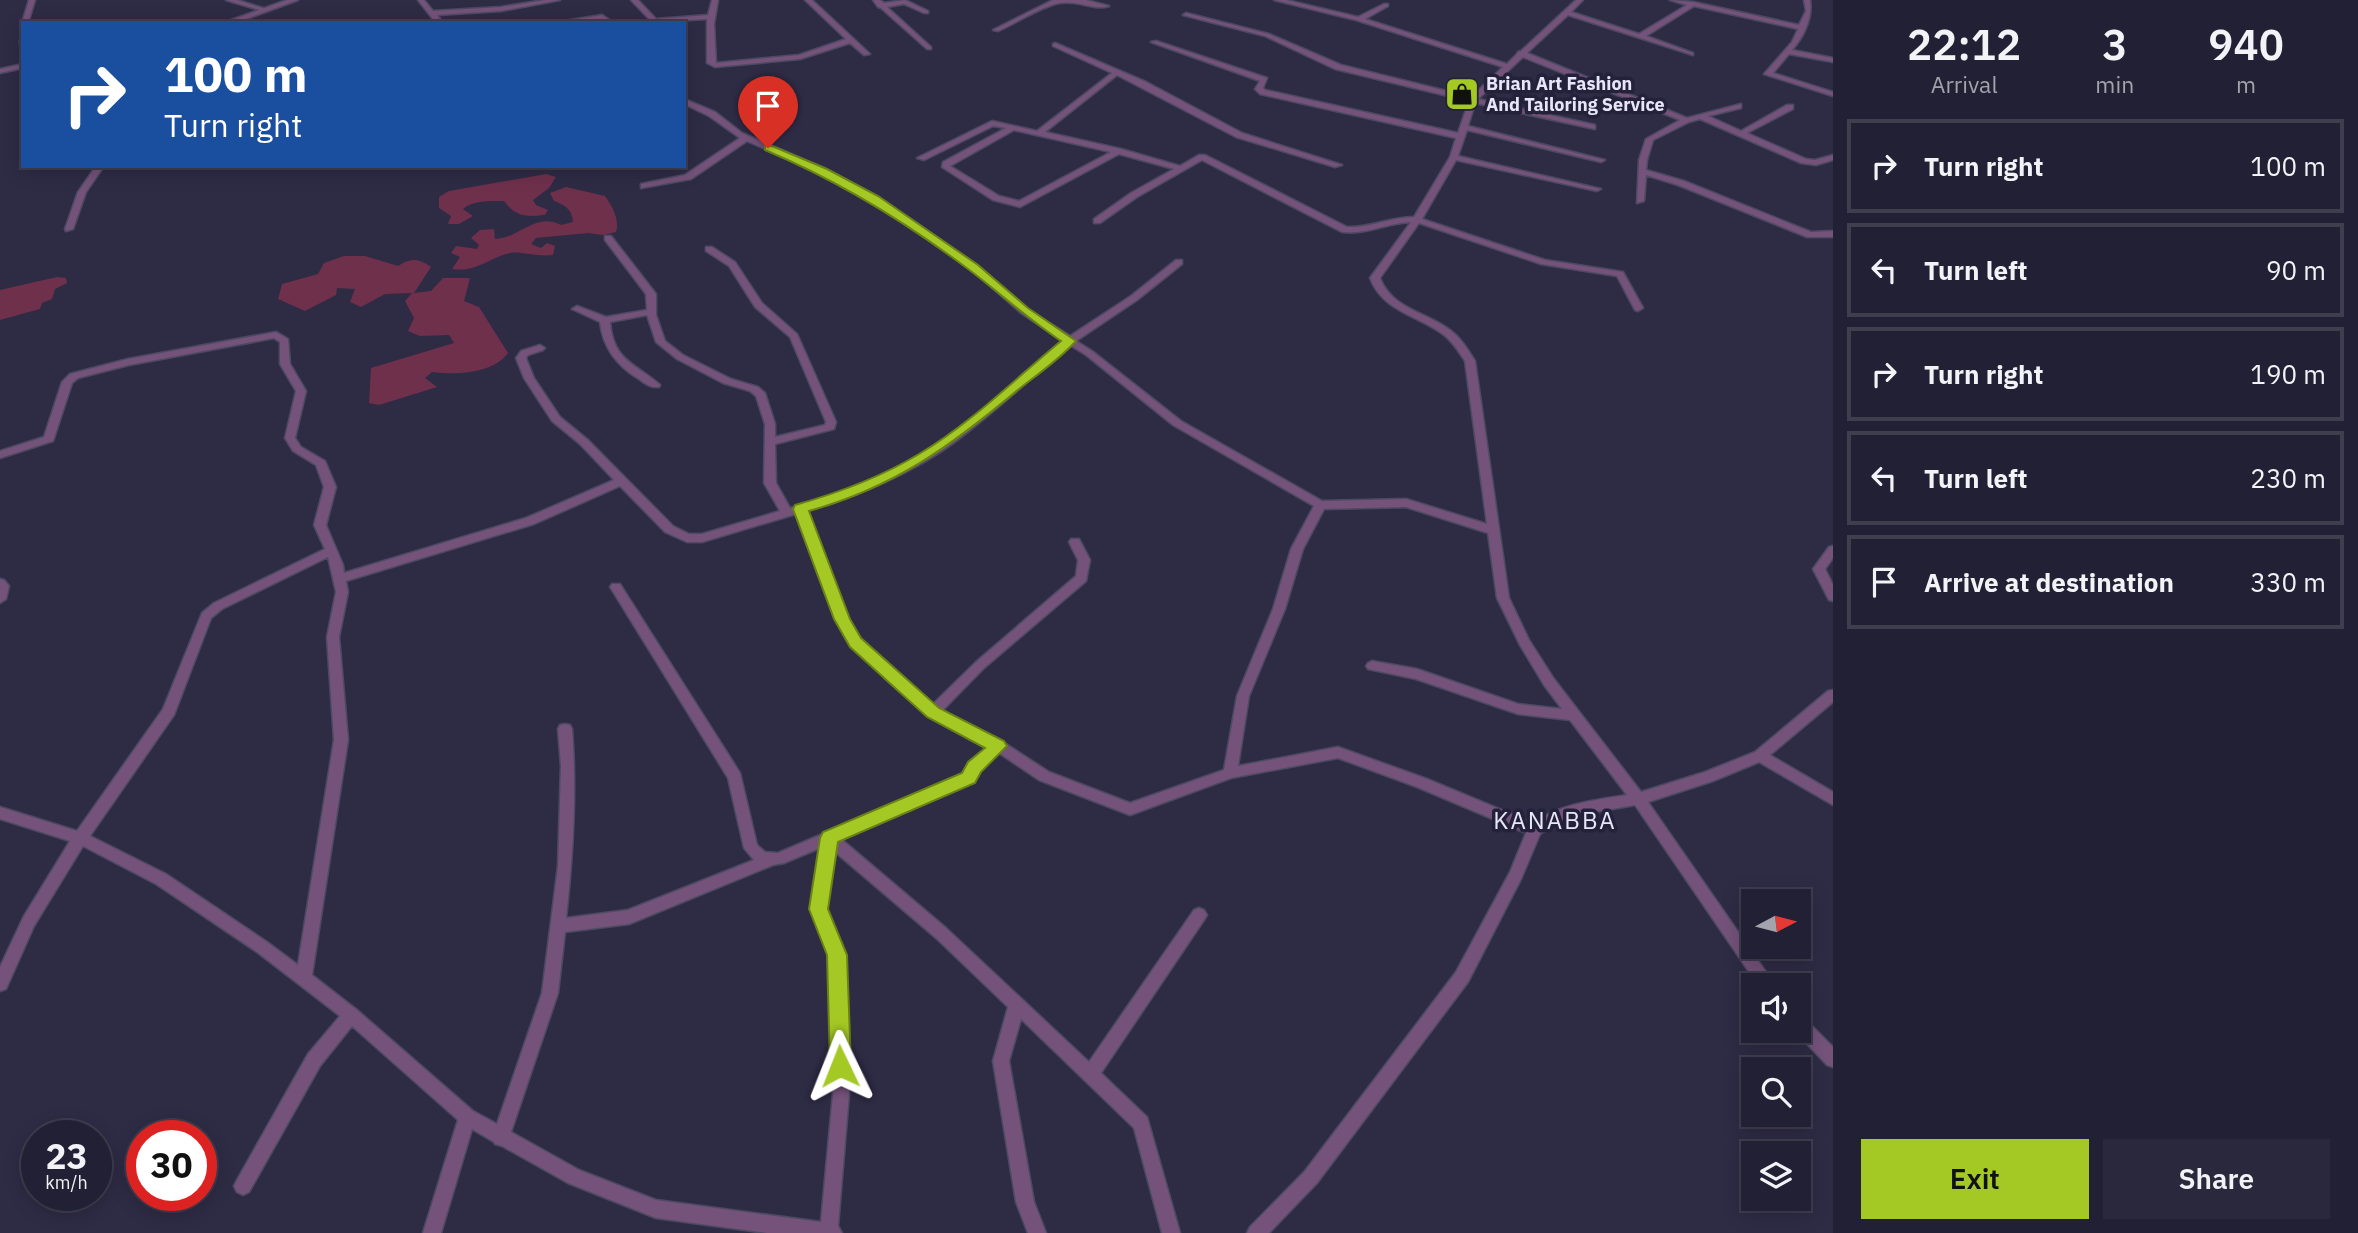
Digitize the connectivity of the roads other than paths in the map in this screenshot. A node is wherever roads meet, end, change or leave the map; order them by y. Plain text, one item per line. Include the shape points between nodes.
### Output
1 (32, 0) edge
2 (229, 0) edge
3 (294, 0) edge
4 (421, 0) edge
5 (557, 0) edge
6 (634, 0) edge
7 (715, 0) edge
8 (808, 0) edge
9 (1079, 0) edge
10 (1277, 0) edge
11 (1324, 0) edge
12 (1673, 0) edge
13 (1807, 0) edge
14 (276, 2) edge
15 (878, 3) edge
16 (1572, 4) edge
17 (1693, 4) junction
18 (1386, 5) dead end
19 (1105, 6) dead end
20 (1312, 6) junction
21 (263, 9) junction
22 (926, 12) dead end
23 (431, 13) junction
24 (1186, 15) dead end
25 (709, 17) junction
26 (1360, 19) junction
27 (27, 21) edge
28 (232, 21) edge
29 (438, 21) edge
30 (571, 21) edge
31 (608, 21) edge
32 (1802, 28) junction
33 (996, 30) dead end
34 (1640, 37) junction
35 (850, 40) junction
36 (1154, 42) dead end
37 (1055, 45) dead end
38 (929, 48) dead end
39 (1790, 52) junction
40 (1520, 53) junction
41 (866, 54) dead end
42 (1691, 54) dead end
43 (1833, 60) edge
44 (21, 66) edge
45 (1507, 66) junction
46 (0, 71) edge
47 (1117, 72) junction
48 (1833, 94) edge
49 (1473, 99) junction
50 (686, 102) edge
51 (1738, 106) dead end
52 (1790, 107) dead end
53 (1701, 116) junction
54 (1686, 120) junction
55 (1592, 127) dead end
56 (1012, 128) junction
57 (1461, 132) junction
58 (1039, 133) junction
59 (1742, 133) junction
60 (746, 138) junction
61 (1118, 151) junction
62 (1454, 157) junction
63 (1833, 157) edge
64 (921, 158) dead end
65 (1601, 160) dead end
66 (1338, 165) dead end
67 (99, 168) edge
68 (1178, 168) junction
69 (1644, 172) junction
70 (644, 186) dead end
71 (1597, 189) dead end
72 (1640, 201) dead end
73 (1417, 220) junction
74 (1097, 222) dead end
75 (69, 229) dead end
76 (1833, 234) edge
77 (608, 238) dead end
78 (709, 249) dead end
79 (1179, 262) dead end
80 (1638, 308) dead end
81 (577, 309) dead end
82 (652, 313) junction
83 (605, 320) junction
84 (1069, 341) junction
85 (540, 348) dead end
86 (655, 385) dead end
87 (770, 442) junction
88 (0, 455) edge
89 (621, 481) junction
90 (1320, 505) junction
91 (794, 511) junction
92 (1495, 531) junction
93 (1075, 542) dead end
94 (331, 551) junction
95 (1833, 551) edge
96 (340, 579) junction
97 (0, 583) edge
98 (616, 587) dead end
99 (1833, 597) edge
100 (0, 599) edge
101 (1372, 666) dead end
102 (1833, 695) edge
103 (933, 712) junction
104 (1573, 715) junction
105 (565, 729) dead end
106 (998, 746) junction
107 (1760, 756) junction
108 (1230, 773) junction
109 (1638, 799) junction
110 (1833, 799) edge
111 (0, 813) edge
112 (1534, 831) junction
113 (80, 838) junction
114 (829, 838) junction
115 (769, 860) junction
116 (1199, 915) dead end
117 (558, 926) junction
118 (1759, 973) edge
119 (303, 980) junction
120 (0, 985) edge
121 (1017, 1004) junction
122 (351, 1015) junction
123 (1811, 1036) edge
124 (1833, 1059) edge
125 (1091, 1073) junction
126 (467, 1117) junction
127 (501, 1138) junction
128 (243, 1185) dead end
129 (831, 1232) edge
130 (432, 1233) edge
131 (1037, 1233) edge
132 (1171, 1233) edge
133 (1256, 1233) edge

1 - 27 street
2 - 21 street
3 - 14 street
4 - 23 street
5 - 23 street
6 - 25 street via 654,21
7 - 25 street
8 - 35 street
9 - 19 street
9 - 33 street via 1056,1
10 - 20 street
11 - 20 street
12 - 17 street
13 - 32 street
14 - 21 street
15 - 22 street via 905,2
15 - 38 street
16 - 34 street
16 - 40 street
17 - 32 street
17 - 34 street
18 - 26 street
20 - 26 street
21 - 28 street
23 - 29 street
24 - 49 street via 1267,35 1338,67
25 - 35 street via 711,63 715,65 800,57
26 - 45 street
30 - 31 street via 602,17
32 - 39 street
34 - 42 street
35 - 41 street
36 - 57 street via 1264,80 1259,89 1263,92
37 - 47 street
39 - 43 street
39 - 48 street via 1768,74
40 - 45 street
40 - 54 street
44 - 46 street
45 - 49 street
47 - 58 street
47 - 66 street via 1238,135
49 - 55 street
49 - 57 street
50 - 60 street
51 - 53 street
52 - 59 street
53 - 54 street
53 - 59 street
54 - 69 street via 1650,139
56 - 58 street
56 - 61 street via 946,167 996,198 1020,204
56 - 64 street via 988,124
57 - 62 street
57 - 65 street
58 - 61 street
59 - 63 street via 1804,161
60 - 70 street via 688,177
60 - 84 street via 874,198
61 - 68 street
62 - 71 street
62 - 73 street
67 - 75 street via 82,192
68 - 73 street via 1203,158 1345,230 1398,219
68 - 74 street
69 - 72 street
69 - 76 street via 1810,235
73 - 80 street via 1544,262 1623,275
73 - 92 street via 1376,272 1376,283 1396,304 1452,337 1470,361
77 - 82 street via 651,293
78 - 87 street via 732,264 758,305 794,336 831,422 821,430
79 - 84 street
81 - 83 street
82 - 83 street
82 - 87 street via 658,338 680,357 761,395
83 - 86 street via 617,359
84 - 90 street via 1177,422
84 - 91 street via 923,458 839,498
85 - 89 street via 521,355 529,378 556,419
87 - 91 street via 770,483
88 - 94 street via 49,439 67,382 74,376 276,335 285,341 285,365 301,391 292,443 321,463 330,486 320,525
89 - 91 street via 669,529 687,538 702,538
89 - 96 street via 530,521
90 - 92 street via 1406,503
90 - 108 street via 1297,549 1279,609 1242,696
91 - 103 street via 856,642
92 - 104 street via 1503,598 1524,642
93 - 103 street via 1084,560 1082,578 979,665
94 - 96 street
94 - 113 street via 206,616 169,711
95 - 99 street via 1819,569
96 - 119 street via 341,609 333,637 341,740
97 - 100 street
98 - 115 street via 735,777 751,848
101 - 104 street via 1418,674 1518,709
102 - 107 street
103 - 106 street
104 - 109 street
105 - 117 street via 565,866
106 - 108 street via 1044,776 1130,809
106 - 114 street via 968,778
107 - 109 street
107 - 110 street
108 - 112 street via 1328,753 1347,754
109 - 112 street via 1577,809
109 - 118 street
111 - 113 street
112 - 133 street via 1462,977 1311,1177
113 - 119 street via 161,879
113 - 120 street via 29,921
114 - 115 street
114 - 121 street
114 - 129 street via 819,909 837,955 841,1094
115 - 117 street via 629,917
116 - 125 street
117 - 127 street via 550,993
119 - 122 street
121 - 125 street
121 - 131 street via 1001,1061 1025,1202
122 - 126 street
122 - 128 street via 314,1060
123 - 124 street
125 - 132 street via 1141,1123
126 - 127 street
126 - 130 street
127 - 129 street via 574,1177 656,1209

